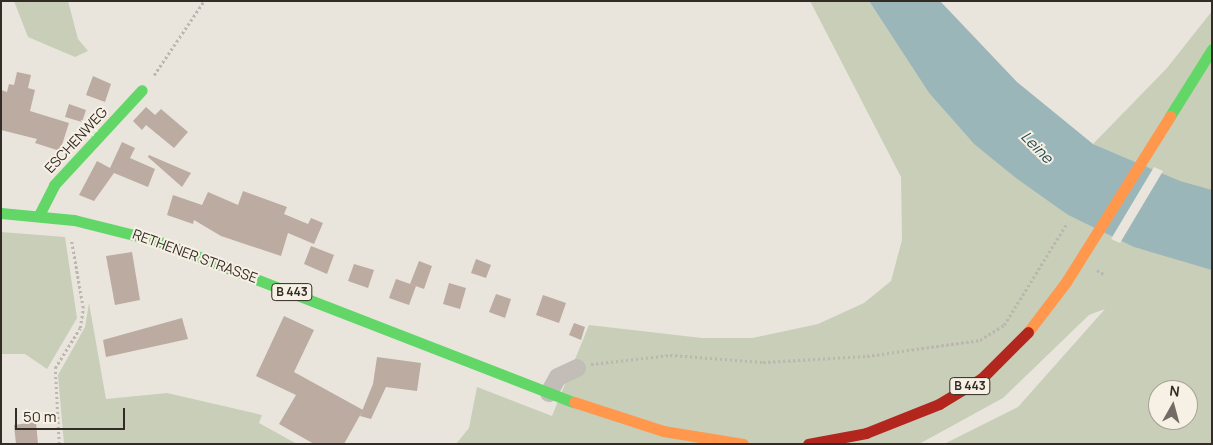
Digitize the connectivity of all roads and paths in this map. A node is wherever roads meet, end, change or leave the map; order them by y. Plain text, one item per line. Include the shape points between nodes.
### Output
1 (204, 1) edge
2 (1212, 49) edge
3 (142, 90) joint
4 (1, 213) edge
5 (39, 215) junction
6 (1068, 223) dead end
7 (70, 234) dead end
8 (1097, 270) dead end
9 (1105, 275) dead end
10 (577, 368) joint
11 (549, 393) junction
12 (59, 444) edge
13 (743, 444) edge
14 (808, 444) edge

1 - 3 path via 172,54
2 - 14 main road, B 443 via 1083,256 1024,339 962,391 891,425
3 - 5 main road, ESCHENWEG via 54,185
4 - 5 main road, RETHENER STRASSE / B 443
5 - 11 main road, RETHENER STRASSE / B 443 via 158,241
6 - 10 path via 1004,325 980,340 867,356 763,362 670,355
7 - 12 path via 83,308 80,328 55,368
8 - 9 path
10 - 11 street via 558,377
11 - 13 main road, RETHENER STRASSE / B 443 via 634,423

